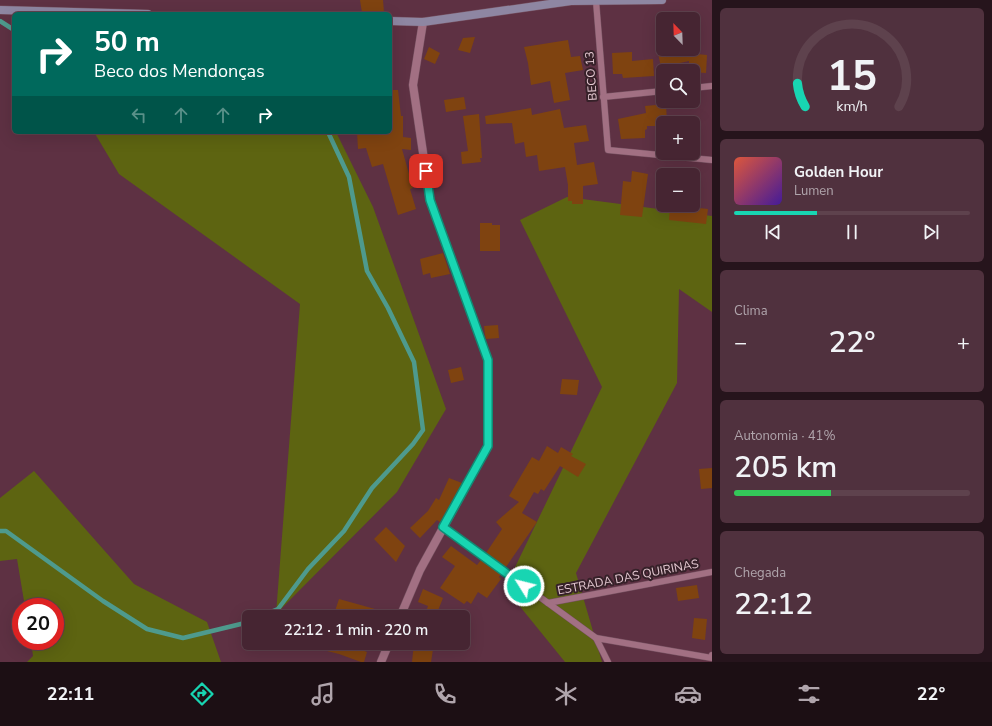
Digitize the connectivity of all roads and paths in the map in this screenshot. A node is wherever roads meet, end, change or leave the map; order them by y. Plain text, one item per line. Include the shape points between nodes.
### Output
1 (662, 0) edge
2 (596, 1) edge
3 (0, 10) edge
4 (74, 12) edge
5 (392, 21) edge
6 (423, 22) junction
7 (712, 86) edge
8 (700, 87) edge
9 (656, 92) edge
10 (603, 97) junction
11 (712, 160) edge
12 (443, 527) junction
13 (712, 572) edge
14 (548, 603) junction
15 (403, 610) edge
16 (596, 638) junction
17 (386, 650) edge
18 (712, 654) edge
19 (381, 662) edge
20 (608, 662) edge

1 - 2 main road
2 - 6 main road via 571,1
2 - 10 lane, BECO 13
3 - 4 main road
5 - 6 main road
6 - 12 street via 413,85 430,200 488,360 488,446
7 - 8 lane
9 - 10 lane
10 - 11 lane, BECO 13 via 608,150
12 - 14 lane, ESTRADA DAS QUIRINAS
12 - 15 street via 420,570
13 - 14 lane, ESTRADA DAS QUIRINAS
14 - 16 lane, ESTRADA DAS QUIRINAS
16 - 18 lane, ESTRADA DAS QUIRINAS via 712,658
16 - 20 lane, ESTRADA DAS QUIRINAS
17 - 19 street

